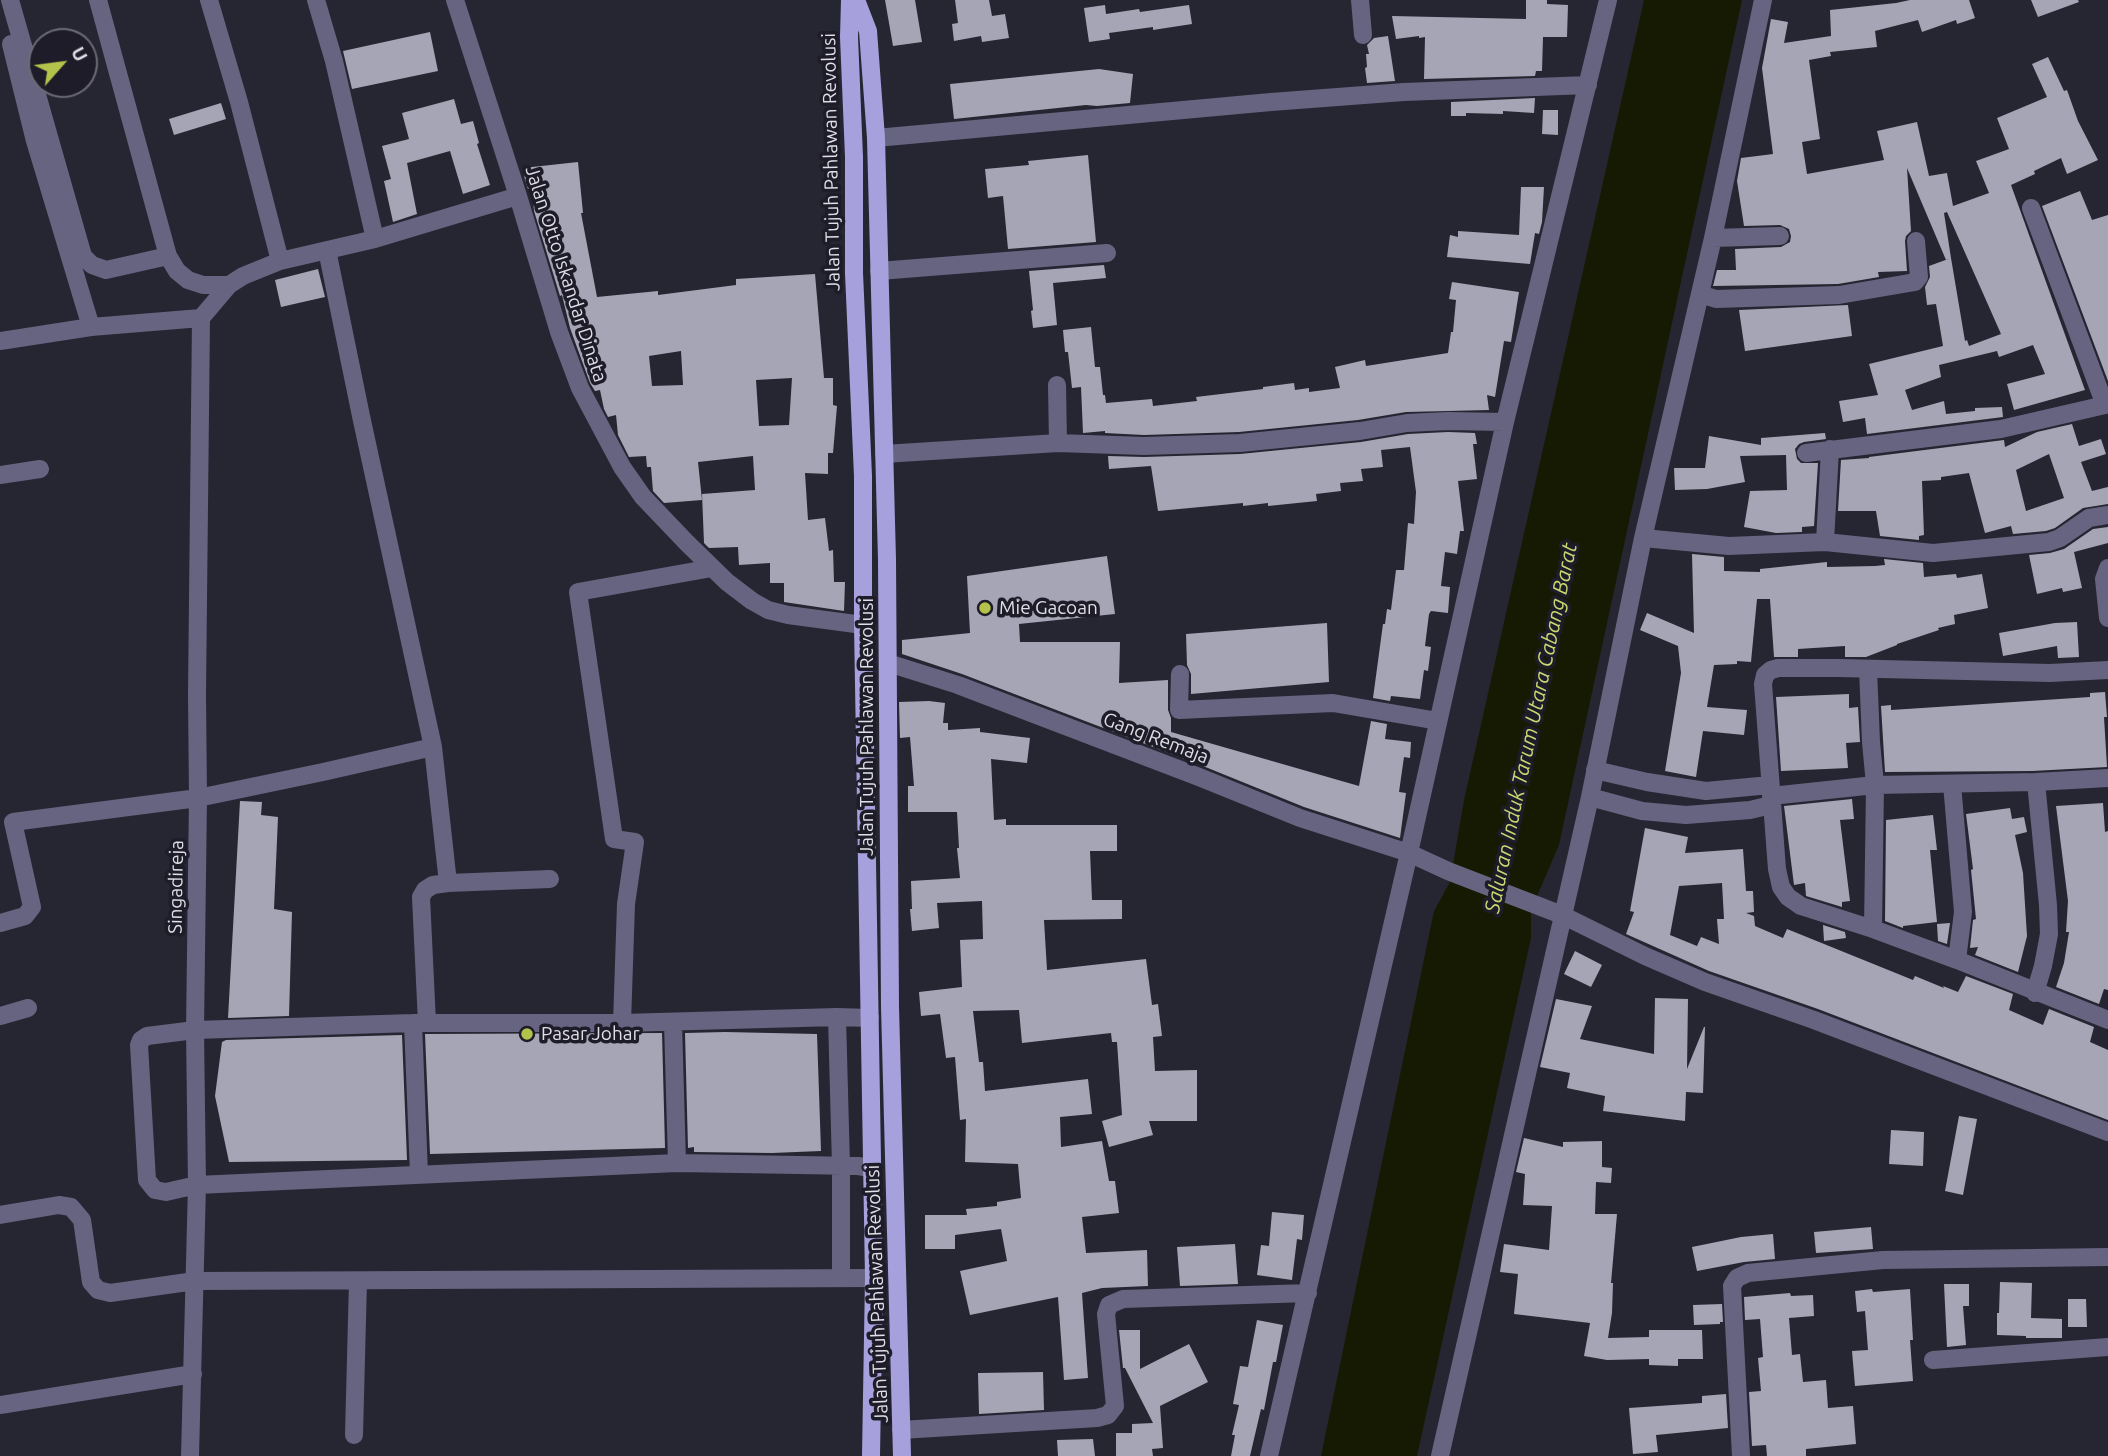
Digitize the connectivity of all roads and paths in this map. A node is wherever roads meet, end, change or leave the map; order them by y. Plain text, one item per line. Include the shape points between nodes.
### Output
1 (0, 0) edge
2 (10, 0) edge
3 (98, 0) edge
4 (209, 0) edge
5 (316, 0) edge
6 (454, 0) edge
7 (850, 0) edge
8 (856, 0) edge
9 (1360, 0) edge
10 (1608, 0) edge
11 (1766, 1) edge
12 (1363, 35) dead end
13 (1588, 85) junction
14 (876, 138) junction
15 (518, 196) junction
16 (2031, 208) dead end
17 (1780, 236) dead end
18 (1713, 237) junction
19 (375, 239) junction
20 (1916, 241) dead end
21 (327, 250) junction
22 (1107, 253) dead end
23 (169, 256) junction
24 (280, 261) junction
25 (879, 271) junction
26 (229, 285) junction
27 (1700, 294) junction
28 (201, 318) junction
29 (91, 327) junction
30 (0, 341) edge
31 (1057, 384) dead end
32 (1505, 422) junction
33 (1058, 443) junction
34 (1830, 449) junction
35 (1806, 453) dead end
36 (884, 454) junction
37 (40, 469) dead end
38 (0, 475) edge
39 (2108, 515) edge
40 (1643, 538) junction
41 (1825, 542) junction
42 (712, 568) junction
43 (2108, 568) edge
44 (2108, 618) edge
45 (863, 625) junction
46 (888, 663) junction
47 (1868, 669) junction
48 (2108, 670) edge
49 (1180, 674) dead end
50 (1438, 721) junction
51 (433, 747) junction
52 (1595, 770) junction
53 (2108, 778) edge
54 (1647, 782) junction
55 (2036, 782) junction
56 (1952, 783) junction
57 (1875, 785) junction
58 (1706, 790) junction
59 (1771, 795) junction
60 (1590, 797) junction
61 (198, 798) junction
62 (1642, 811) junction
63 (1704, 814) junction
64 (7, 823) edge
65 (1409, 853) junction
66 (550, 879) dead end
67 (448, 883) junction
68 (1562, 915) junction
69 (0, 923) edge
70 (1873, 929) junction
71 (1957, 960) junction
72 (2035, 993) junction
73 (28, 1008) dead end
74 (0, 1016) edge
75 (837, 1017) junction
76 (870, 1018) junction
77 (2108, 1020) edge
78 (673, 1022) junction
79 (420, 1023) junction
80 (622, 1023) junction
81 (195, 1030) junction
82 (2108, 1132) edge
83 (677, 1163) junction
84 (841, 1166) junction
85 (872, 1168) junction
86 (419, 1174) junction
87 (197, 1185) junction
88 (0, 1215) edge
89 (2108, 1257) edge
90 (841, 1278) junction
91 (874, 1278) junction
92 (195, 1281) junction
93 (358, 1281) junction
94 (1308, 1293) junction
95 (2108, 1347) edge
96 (1933, 1360) dead end
97 (193, 1374) junction
98 (0, 1405) edge
99 (901, 1430) junction
100 (354, 1435) dead end
101 (190, 1456) edge
102 (870, 1456) edge
103 (902, 1456) edge
104 (1269, 1456) edge
105 (1440, 1456) edge
106 (1741, 1456) edge

1 - 29 street via 35,141
2 - 23 street via 83,256 106,270
3 - 23 street
4 - 24 street
5 - 19 street
6 - 15 street, Jalan Otto Iskandar Dinata
7 - 45 main road, Jalan Tujuh Pahlawan Revolusi
8 - 14 main road, Jalan Tujuh Pahlawan Revolusi via 868,31
9 - 12 street
10 - 13 street
11 - 18 street
13 - 14 street via 1404,92
13 - 32 street
14 - 25 main road, Jalan Tujuh Pahlawan Revolusi
15 - 19 street
15 - 42 street, Jalan Otto Iskandar Dinata via 559,332 601,430 643,497
16 - 34 street via 2105,405 2001,429
17 - 18 street
18 - 27 street
19 - 21 street
20 - 27 street via 1919,277 1915,282 1839,295 1716,299
21 - 24 street
21 - 51 street
22 - 25 street
23 - 26 street via 188,281
24 - 26 street
25 - 36 main road, Jalan Tujuh Pahlawan Revolusi
26 - 28 street
27 - 40 street
28 - 29 street
28 - 61 street, Singadireja
29 - 30 street
31 - 33 street
32 - 33 street via 1407,423 1226,444
32 - 50 street
33 - 36 street
34 - 35 street
34 - 41 street
36 - 46 main road, Jalan Tujuh Pahlawan Revolusi
37 - 38 street
39 - 41 street via 2089,518 2049,542 1946,552
40 - 41 street via 1729,546
40 - 52 street
42 - 45 street, Jalan Otto Iskandar Dinata via 768,610
42 - 80 street via 578,592 614,839 635,842 626,904
43 - 44 street via 2104,579
45 - 76 main road, Jalan Tujuh Pahlawan Revolusi
46 - 65 street, Gang Remaja via 971,690 1300,818
46 - 99 main road, Jalan Tujuh Pahlawan Revolusi via 890,990
47 - 48 street
47 - 57 street
47 - 59 street via 1778,668 1765,675 1763,708
49 - 50 street via 1180,710 1333,702
50 - 65 street
51 - 61 street
51 - 67 street
52 - 54 street
52 - 60 street
53 - 55 street
54 - 58 street
54 - 62 street
55 - 56 street
55 - 72 street via 2049,934
56 - 57 street
56 - 71 street via 1963,912
57 - 59 street
57 - 70 street
58 - 59 street
58 - 63 street
59 - 63 street via 1750,810
59 - 70 street via 1777,869 1788,897 1801,906
60 - 62 street
60 - 68 street
61 - 64 street
61 - 81 street, Singadireja
62 - 63 street
64 - 69 street via 32,907 26,916
65 - 68 street, Gang Remaja
65 - 94 street
66 - 67 street
67 - 79 street via 433,885 421,897
68 - 82 street, Gang Remaja via 1705,982
68 - 105 street
70 - 71 street
71 - 72 street
72 - 77 street
73 - 74 street
75 - 76 street
75 - 78 street
75 - 84 street
76 - 85 main road, Jalan Tujuh Pahlawan Revolusi
78 - 80 street
78 - 83 street
79 - 80 street
79 - 81 street
79 - 86 street
81 - 87 street, Singadireja
81 - 87 street via 147,1036 139,1045 147,1180 155,1190 166,1192
83 - 84 street
83 - 86 street
84 - 85 street
84 - 90 street
85 - 91 main road, Jalan Tujuh Pahlawan Revolusi
86 - 87 street
87 - 92 street, Singadireja
88 - 92 street via 71,1207 82,1220 91,1282 99,1290 110,1293
89 - 106 street via 1883,1260 1748,1273 1737,1278 1732,1286
90 - 91 street
90 - 93 street
91 - 102 main road, Jalan Tujuh Pahlawan Revolusi
92 - 93 street
92 - 97 street, Singadireja
93 - 100 street
94 - 99 street via 1123,1299 1109,1305 1106,1314 1115,1406 1108,1415
94 - 104 street
95 - 96 street
97 - 98 street
97 - 101 street, Singadireja
99 - 103 main road, Jalan Tujuh Pahlawan Revolusi

